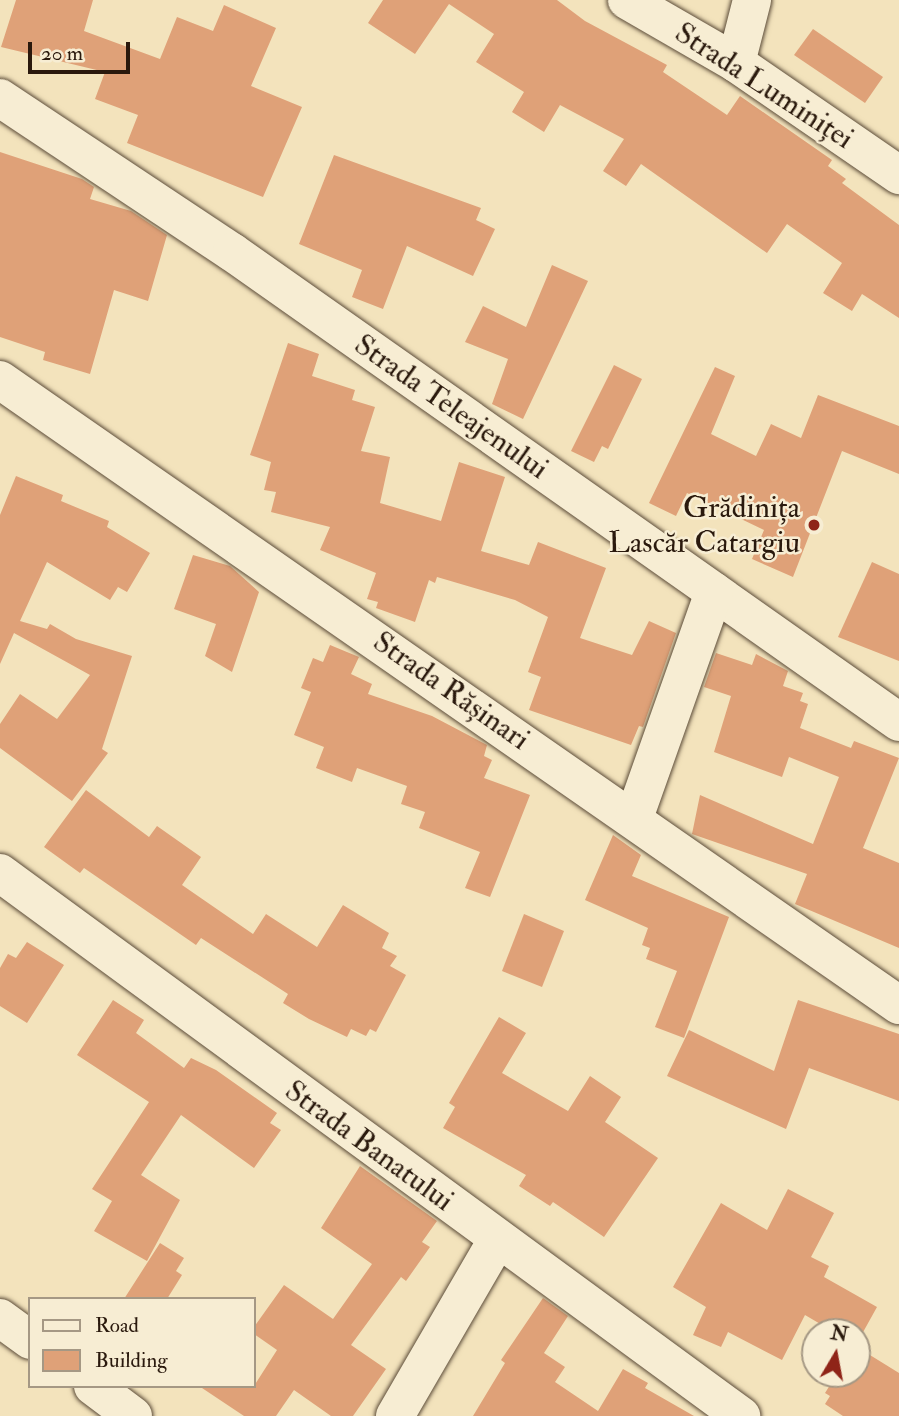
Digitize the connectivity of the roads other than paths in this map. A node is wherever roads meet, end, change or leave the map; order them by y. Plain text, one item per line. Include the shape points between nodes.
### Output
1 (626, 0) edge
2 (752, 0) edge
3 (736, 63) junction
4 (0, 98) edge
5 (899, 175) edge
6 (0, 380) edge
7 (714, 592) junction
8 (899, 722) edge
9 (634, 818) junction
10 (0, 873) edge
11 (899, 1005) edge
12 (497, 1240) junction
13 (0, 1318) edge
14 (28, 1339) edge
15 (96, 1388) edge
16 (133, 1416) edge
17 (395, 1416) edge
18 (741, 1416) edge

1 - 3 street, Strada Luminiței
2 - 3 street
3 - 5 street, Strada Luminiței
4 - 7 street, Strada Teleajenului via 232,252
6 - 9 street, Strada Rășinari
7 - 8 street, Strada Teleajenului
7 - 9 street
9 - 11 street, Strada Rășinari
10 - 12 street, Strada Banatului
12 - 17 street
12 - 18 street, Strada Banatului
13 - 14 street
15 - 16 street

